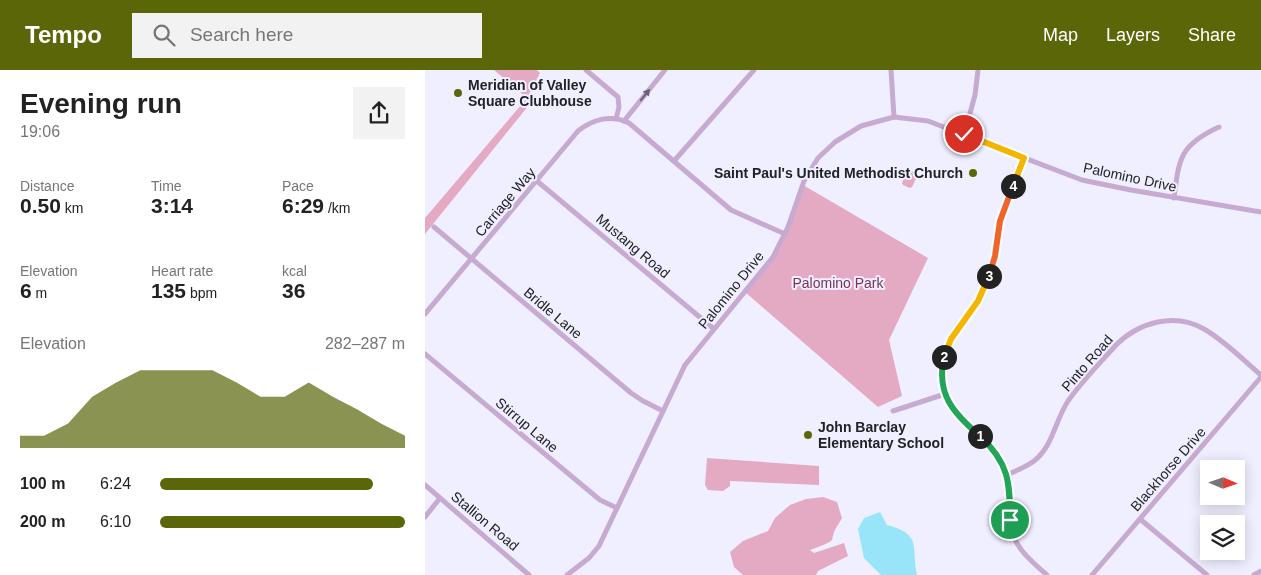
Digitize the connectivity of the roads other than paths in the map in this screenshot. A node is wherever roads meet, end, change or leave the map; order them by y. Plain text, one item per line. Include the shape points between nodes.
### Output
1 (586, 70) edge
2 (665, 70) edge
3 (754, 70) edge
4 (891, 70) edge
5 (978, 70) edge
6 (894, 117) junction
7 (614, 119) junction
8 (624, 121) junction
9 (1219, 127) dead end
10 (964, 134) junction
11 (1024, 158) junction
12 (674, 161) junction
13 (537, 181) junction
14 (1173, 198) junction
15 (1261, 212) edge
16 (434, 227) dead end
17 (785, 234) junction
18 (471, 259) junction
19 (425, 314) edge
20 (714, 329) junction
21 (425, 354) edge
22 (1261, 376) edge
23 (945, 394) junction
24 (663, 411) junction
25 (893, 411) dead end
26 (1007, 475) junction
27 (425, 485) edge
28 (441, 498) junction
29 (617, 508) junction
30 (425, 517) edge
31 (1140, 519) junction
32 (1261, 571) edge
33 (529, 575) edge
34 (567, 575) edge
35 (1047, 575) edge
36 (1092, 575) edge
37 (1207, 575) edge
38 (1254, 575) edge

1 - 7 street via 618,97 619,107
8 -> 2 street
3 - 12 street
4 - 6 street
5 - 10 street via 973,107
6 - 10 street, Palomino Drive via 927,121
6 - 17 street, Palomino Drive via 861,126 825,150 804,181
7 - 8 street
7 - 13 street, Carriage Way via 597,120 583,127
8 - 12 street
9 - 14 street via 1194,141 1184,153
10 - 11 street, Palomino Drive
11 - 14 street, Palomino Drive via 1082,180
11 - 23 street via 1003,212 989,278 944,356 941,374
12 - 17 street via 731,210
13 - 18 street, Carriage Way
13 - 20 street, Mustang Road
14 - 15 street, Palomino Drive
16 - 18 street, Bridle Lane
17 - 20 street, Palomino Drive via 767,266
18 - 19 street, Carriage Way
18 - 24 street, Bridle Lane via 631,393
20 - 24 street, Palomino Drive via 685,365
21 - 29 street, Stirrup Lane via 600,500
22 - 26 street, Pinto Road via 1197,325 1171,320 1140,327 1116,345 1072,396 1039,457
22 - 31 street, Blackhorse Drive
23 - 25 street
23 - 26 street via 960,418 996,454
24 - 29 street, Palomino Drive
26 - 35 street via 1013,536 1027,557
27 - 28 street, Stallion Road
28 - 30 street
28 - 33 street, Stallion Road
29 - 34 street, Palomino Drive via 599,546
31 - 36 street, Blackhorse Drive
31 - 37 street
32 - 38 street

